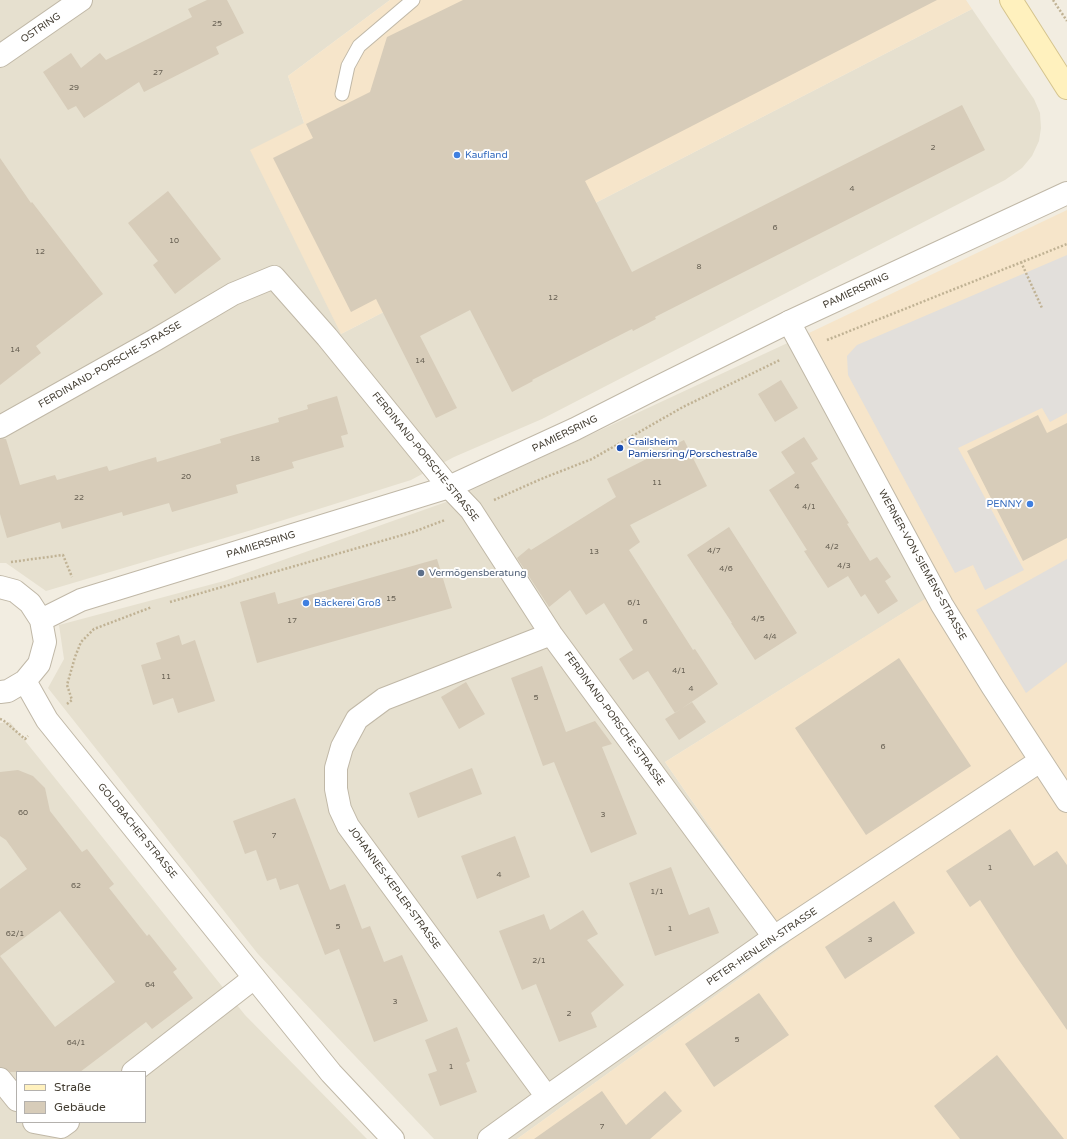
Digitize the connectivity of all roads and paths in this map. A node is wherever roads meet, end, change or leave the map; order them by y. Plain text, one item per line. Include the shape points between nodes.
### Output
1 (82, 0) edge
2 (413, 0) edge
3 (1010, 0) edge
4 (1053, 0) edge
5 (1067, 21) edge
6 (0, 56) edge
7 (1067, 88) edge
8 (342, 94) dead end
9 (1067, 193) edge
10 (1067, 244) edge
11 (1021, 262) junction
12 (1042, 308) dead end
13 (789, 322) junction
14 (803, 350) junction
15 (0, 427) edge
16 (449, 487) junction
17 (471, 510) junction
18 (7, 563) dead end
19 (0, 587) edge
20 (81, 600) junction
21 (170, 602) dead end
22 (155, 606) dead end
23 (41, 620) junction
24 (94, 629) junction
25 (550, 634) junction
26 (25, 681) junction
27 (0, 692) edge
28 (47, 720) junction
29 (1040, 761) junction
30 (1067, 801) edge
31 (774, 937) junction
32 (254, 978) junction
33 (134, 1071) edge
34 (0, 1079) edge
35 (547, 1097) junction
36 (16, 1099) edge
37 (40, 1123) edge
38 (67, 1123) edge
39 (393, 1139) edge
40 (489, 1139) edge

1 - 6 street, OSTRING
2 - 8 lane via 359,46 348,66
3 - 7 main road
4 - 5 path
9 - 13 street, PAMIERSRING
10 - 11 path
11 - 12 path
11 - 14 path
13 - 14 street, WERNER-VON-SIEMENS-STRASSE
13 - 16 street, PAMIERSRING via 576,430
14 - 17 path via 683,407 592,459
14 - 29 street, WERNER-VON-SIEMENS-STRASSE via 942,605
15 - 16 street, FERDINAND-PORSCHE-STRASSE via 233,294 274,278 327,337
16 - 17 street, FERDINAND-PORSCHE-STRASSE
16 - 20 street, PAMIERSRING
17 - 21 path via 413,532
17 - 25 street, FERDINAND-PORSCHE-STRASSE
18 - 20 path via 64,555
19 - 23 street via 14,591 30,603
20 - 23 street, PAMIERSRING
20 - 24 path
22 - 24 path
23 - 26 street via 45,642 39,664
24 - 28 path via 81,642 75,657 67,685 72,700
25 - 31 street, FERDINAND-PORSCHE-STRASSE
25 - 35 street, JOHANNES-KEPLER-STRASSE via 384,699 357,719 342,747 336,768 336,789 340,808 348,826
26 - 27 street via 8,691
26 - 28 street, GOLDBACHER STRASSE
28 - 32 street, GOLDBACHER STRASSE
29 - 30 street, WERNER-VON-SIEMENS-STRASSE
29 - 31 street, PETER-HENLEIN-STRASSE
31 - 35 street, PETER-HENLEIN-STRASSE
32 - 33 street
32 - 39 street, GOLDBACHER STRASSE via 330,1073
34 - 36 street
35 - 40 street, PETER-HENLEIN-STRASSE
37 - 38 street via 62,1127

